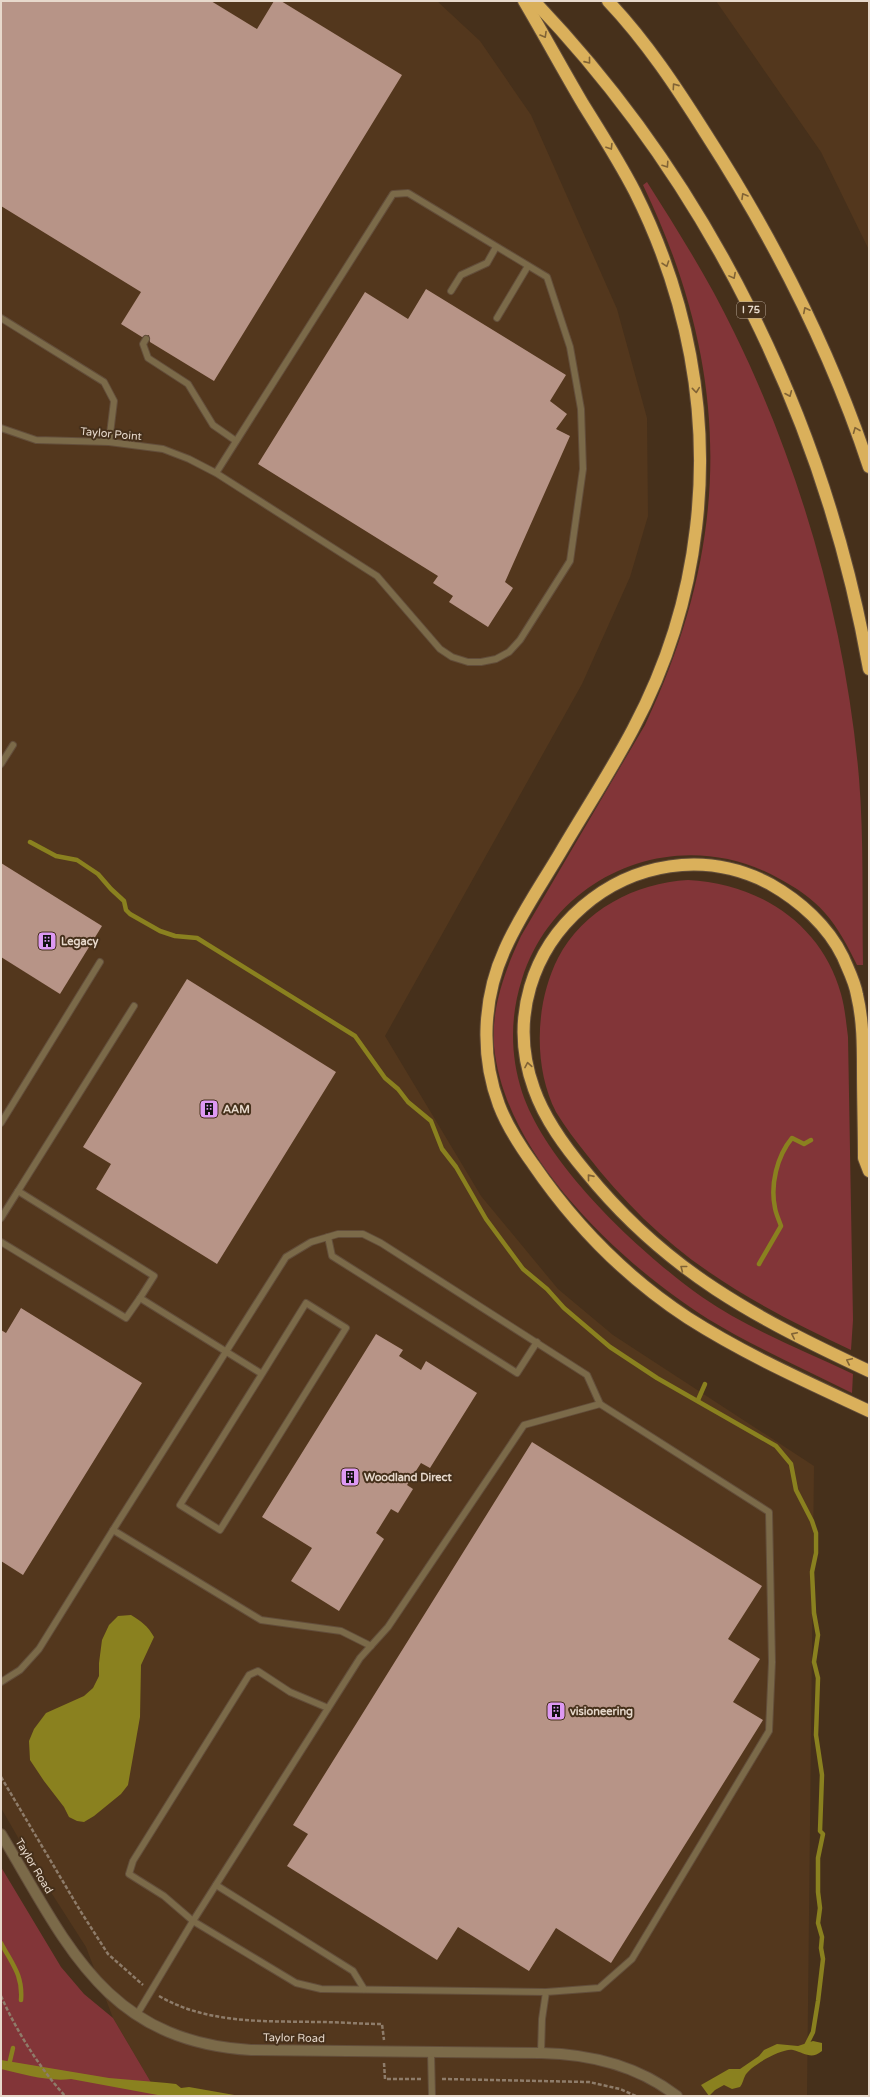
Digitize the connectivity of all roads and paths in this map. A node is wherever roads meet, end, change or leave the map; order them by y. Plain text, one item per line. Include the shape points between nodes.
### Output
1 (524, 1) edge
2 (534, 1) edge
3 (608, 1) edge
4 (496, 247) junction
5 (528, 266) junction
6 (451, 291) dead end
7 (1, 318) edge
8 (496, 318) dead end
9 (146, 339) dead end
10 (1, 428) edge
11 (236, 441) junction
12 (109, 442) junction
13 (869, 467) edge
14 (216, 473) junction
15 (869, 669) edge
16 (13, 745) dead end
17 (1, 764) edge
18 (100, 962) dead end
19 (134, 1006) dead end
20 (1, 1123) edge
21 (869, 1171) edge
22 (18, 1191) junction
23 (1, 1218) edge
24 (328, 1237) junction
25 (1, 1242) edge
26 (140, 1298) junction
27 (537, 1342) junction
28 (226, 1352) junction
29 (869, 1371) edge
30 (262, 1374) junction
31 (600, 1404) junction
32 (869, 1411) edge
33 (113, 1530) junction
34 (370, 1646) junction
35 (1, 1682) edge
36 (328, 1708) junction
37 (1, 1834) edge
38 (216, 1885) junction
39 (193, 1921) junction
40 (364, 1990) junction
41 (546, 1992) junction
42 (1, 1996) edge
43 (136, 2016) junction
44 (431, 2052) junction
45 (541, 2053) junction
46 (384, 2066) dead end
47 (431, 2079) junction
48 (65, 2096) edge
49 (432, 2096) edge
50 (636, 2096) edge
51 (677, 2096) edge

1 -> 32 highway via 614,152 635,191 663,256 691,353 700,455 696,527 690,569 684,599 661,667 632,732 515,929 497,969 490,994 486,1039 493,1083 499,1105 510,1127 539,1174 580,1225 626,1270 654,1294 715,1335
2 -> 15 highway, I 75 via 568,37 622,103 654,148 691,202 752,311 816,462 853,591
13 -> 3 highway via 860,438 818,336 778,256 731,173 675,86 624,18
4 - 5 lane, Taylor Point
4 - 6 lane via 487,263 461,275
4 - 11 lane, Taylor Point via 408,193 393,194
5 - 8 lane
5 - 14 lane, Taylor Point via 547,278 570,347 581,409 583,468 570,561 520,640 509,652 480,662 457,658 440,650 377,576
7 - 12 lane via 104,382 114,401
9 - 11 lane via 144,344 148,358 188,384 213,425
10 - 12 lane, Taylor Point via 36,440
11 - 14 lane
12 - 14 lane, Taylor Point via 163,449
16 - 17 lane
18 - 20 lane
19 - 22 lane
29 -> 21 highway via 775,1326 738,1305 663,1252 593,1182 554,1130 534,1089 528,1069 525,1017 532,981 550,942 562,926 592,898 610,887 648,870 693,864 717,866 740,872 773,886 801,904 817,920 837,948 857,993 862,1025 864,1158
22 - 23 lane
22 - 26 lane via 154,1276
24 - 27 lane via 338,1234 363,1234 375,1240
24 - 27 lane via 332,1256 517,1373
24 - 28 lane via 311,1242 286,1257
25 - 26 lane via 126,1318
26 - 28 lane
27 - 31 lane via 587,1375
28 - 30 lane
28 - 33 lane
30 - 30 lane via 306,1303 346,1328 220,1530 180,1505
31 - 34 lane via 524,1424 388,1627
31 - 41 lane via 769,1512 772,1662 769,1731 632,1959 599,1988
33 - 34 lane via 261,1620 341,1631
33 - 35 lane via 38,1649 20,1670
34 - 36 lane
36 - 38 lane
36 - 39 lane via 290,1692 258,1671 249,1675 133,1861 129,1874 164,1896
37 - 43 street, Taylor Road via 76,1957 108,1994
38 - 39 lane
38 - 40 lane via 353,1971
39 - 40 lane via 296,1983 321,1989
39 - 43 lane
40 - 41 lane
41 - 45 lane
42 - 48 path via 36,2059
43 - 44 street, Taylor Road via 186,2039 231,2048
44 - 45 street, Taylor Road
44 - 47 lane
45 - 51 street, Taylor Road via 580,2055 609,2062 651,2079
46 - 47 path via 385,2080
47 - 49 lane
47 - 50 path via 589,2082 620,2089

